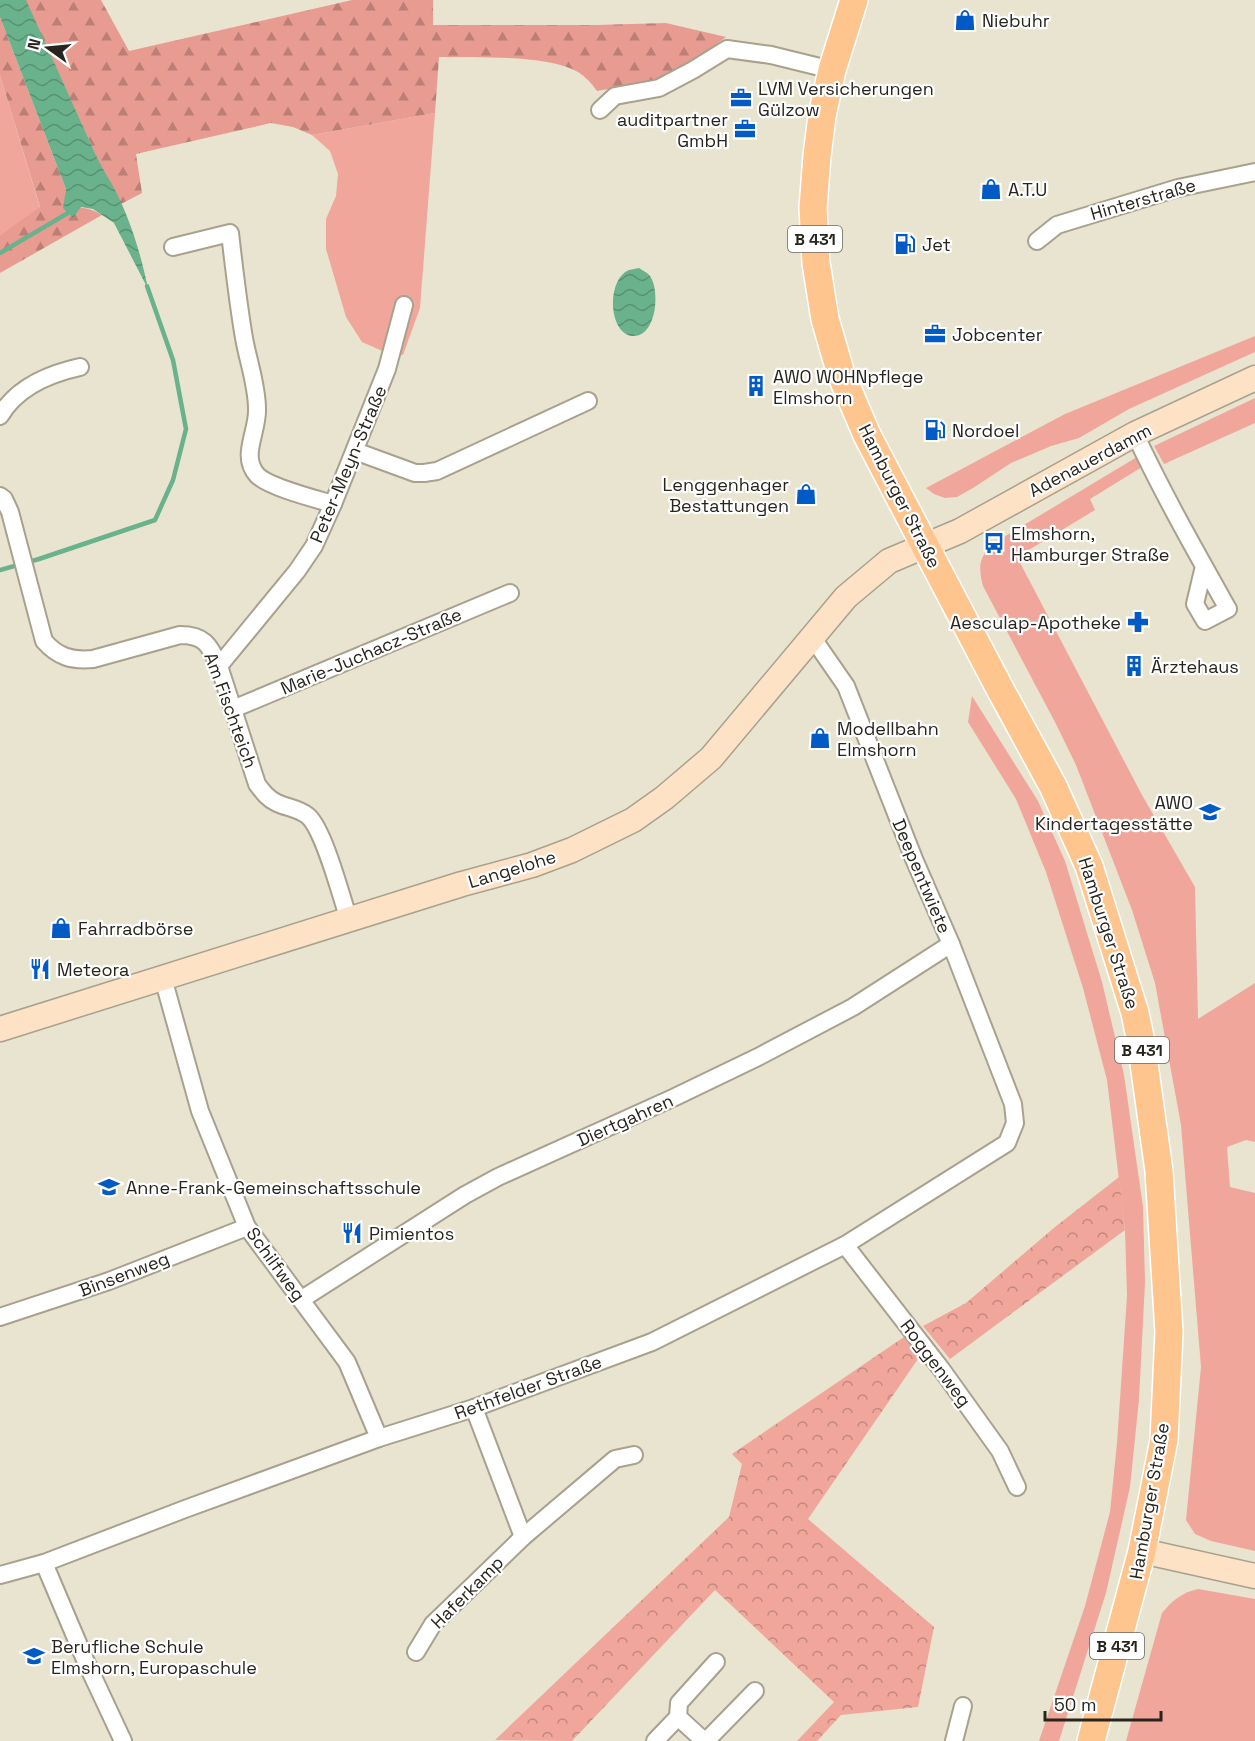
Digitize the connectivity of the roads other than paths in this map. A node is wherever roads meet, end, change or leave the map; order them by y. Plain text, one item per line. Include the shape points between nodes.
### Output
1 (855, 0) edge
2 (832, 70) junction
3 (600, 110) dead end
4 (1255, 172) edge
5 (1037, 241) dead end
6 (173, 247) dead end
7 (405, 305) dead end
8 (80, 367) dead end
9 (1255, 378) edge
10 (588, 401) dead end
11 (0, 416) edge
12 (1135, 434) junction
13 (355, 451) junction
14 (0, 496) edge
15 (333, 504) junction
16 (926, 546) junction
17 (1204, 566) dead end
18 (510, 592) dead end
19 (812, 637) junction
20 (219, 666) junction
21 (233, 710) junction
22 (349, 920) junction
23 (951, 944) junction
24 (163, 978) junction
25 (0, 1029) edge
26 (1015, 1123) joint
27 (248, 1227) junction
28 (845, 1245) junction
29 (302, 1299) junction
30 (0, 1317) edge
31 (474, 1408) junction
32 (379, 1438) junction
33 (634, 1455) dead end
34 (1017, 1487) dead end
35 (523, 1537) junction
36 (1142, 1551) junction
37 (44, 1563) junction
38 (0, 1575) edge
39 (1255, 1576) edge
40 (416, 1652) dead end
41 (716, 1662) dead end
42 (755, 1691) dead end
43 (963, 1706) dead end
44 (678, 1717) junction
45 (701, 1740) edge
46 (123, 1741) edge
47 (655, 1741) edge
48 (954, 1741) edge
49 (1091, 1741) edge

1 - 2 main road, Hamburger Straße / B 431
2 - 3 street via 727,49 659,88 615,96
2 - 16 main road, Hamburger Straße / B 431 via 822,116 813,208 825,319 853,404
4 - 5 street, Hinterstraße via 1178,188 1057,225
6 - 15 street via 230,233 257,409 249,462 257,476 270,483
7 - 13 street, Peter-Meyn-Straße via 387,369
8 - 11 street via 61,371 22,390
9 - 12 street, Adenauerdamm
10 - 13 street via 437,471 415,473
12 - 16 street, Adenauerdamm
12 - 17 street
13 - 15 street, Peter-Meyn-Straße
14 - 20 street, Am Fischteich via 10,512 44,640 53,651 80,660 192,635 201,638
15 - 20 street, Peter-Meyn-Straße via 315,546 297,572
16 - 19 street, Langelohe via 889,561 846,597
16 - 36 main road, Hamburger Straße / B 431 via 1053,786 1089,866 1135,1013 1159,1171 1169,1332 1164,1440
18 - 21 street, Marie-Juchacz-Straße
19 - 22 street, Langelohe via 711,758 633,820 532,865
19 - 23 street, Deepentwiete via 846,686
20 - 21 street, Am Fischteich
21 - 22 street, Am Fischteich via 257,784 265,795 314,821
22 - 24 street, Langelohe
23 - 26 street, Deepentwiete via 1013,1104
23 - 29 street, Diertgahren via 853,1007 758,1057 465,1195
24 - 25 street, Langelohe
24 - 27 street, Schilfweg via 200,1111
26 - 28 street, Rethfelder Straße via 1007,1143
27 - 29 street, Schilfweg
27 - 30 street, Binsenweg via 109,1281
28 - 31 street, Rethfelder Straße via 652,1342
28 - 34 street, Roggenweg via 1000,1450
29 - 32 street, Schilfweg via 347,1362
31 - 32 street, Rethfelder Straße
31 - 35 street
32 - 37 street, Rethfelder Straße
33 - 35 street, Haferkamp via 615,1459
35 - 40 street, Haferkamp via 433,1624
36 - 39 street
36 - 49 main road, Hamburger Straße / B 431
37 - 38 street, Rethfelder Straße
37 - 46 street
41 - 44 street via 679,1703
42 - 45 street via 709,1738
43 - 48 street
44 - 45 street
44 - 47 street

